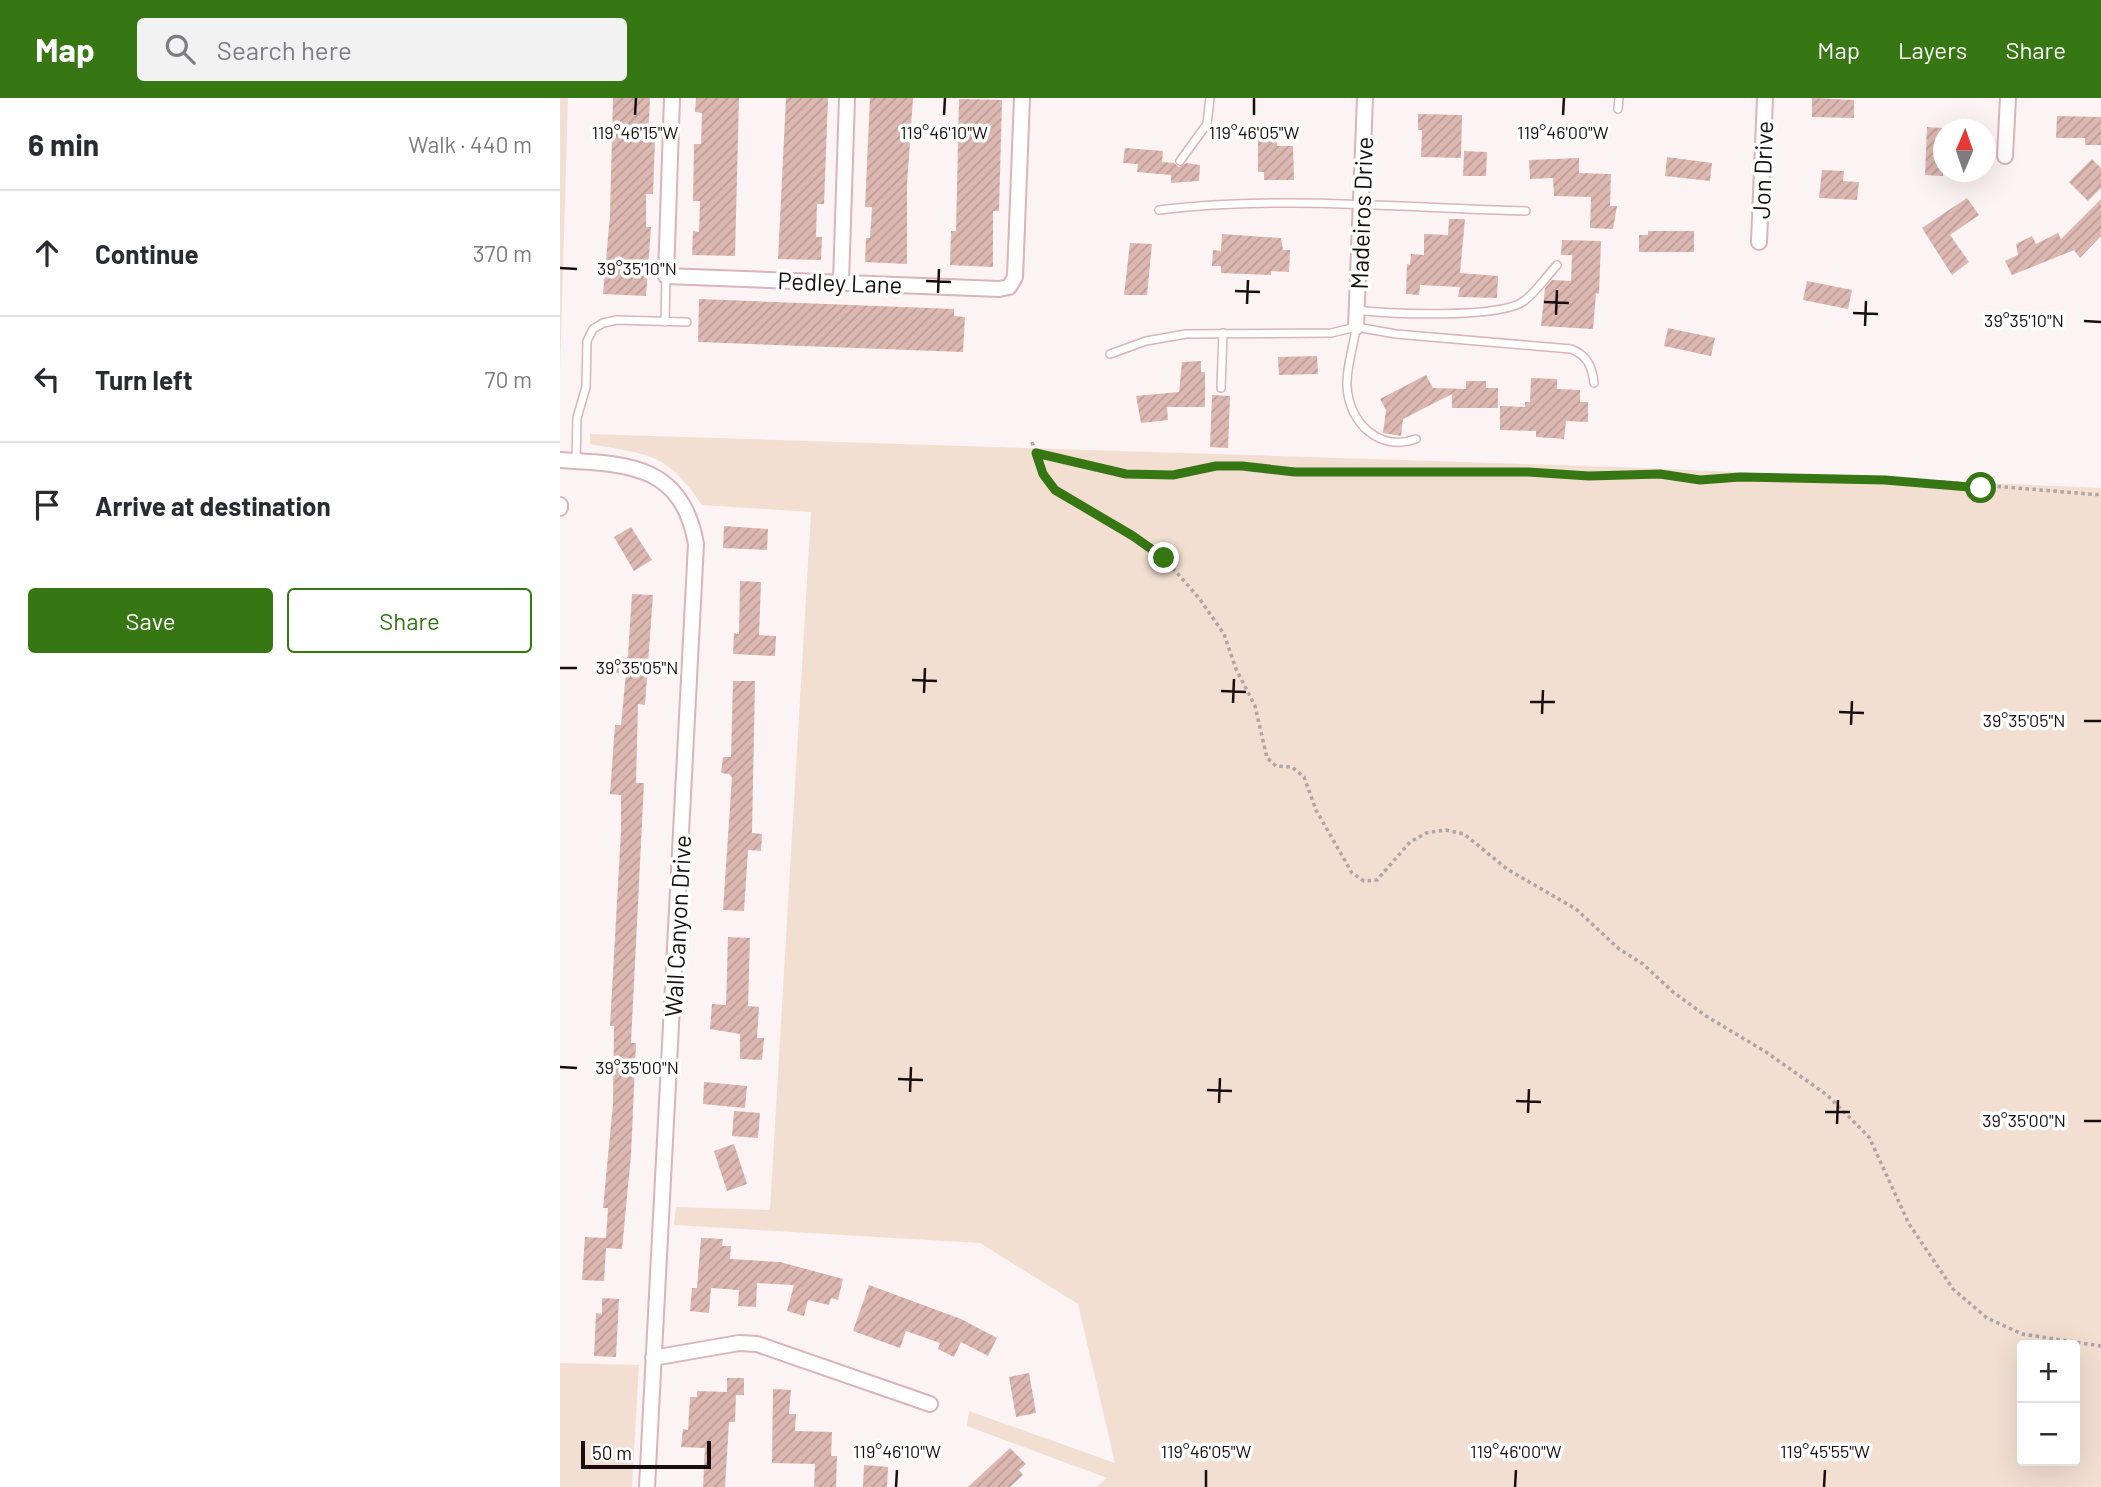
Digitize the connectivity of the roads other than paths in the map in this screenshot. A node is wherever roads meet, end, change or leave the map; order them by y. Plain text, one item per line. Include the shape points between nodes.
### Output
1 (673, 98) edge
2 (847, 98) edge
3 (1021, 98) edge
4 (1210, 98) edge
5 (1366, 98) edge
6 (1619, 98) edge
7 (1765, 98) edge
8 (2008, 98) edge
9 (1618, 109) dead end
10 (2005, 156) dead end
11 (1180, 161) dead end
12 (1361, 206) junction
13 (1159, 210) dead end
14 (1526, 211) dead end
15 (1759, 242) dead end
16 (1557, 265) dead end
17 (666, 276) junction
18 (841, 282) junction
19 (1357, 310) junction
20 (665, 322) junction
21 (687, 323) dead end
22 (1356, 327) junction
23 (1223, 333) junction
24 (1110, 354) dead end
25 (1594, 383) dead end
26 (1221, 388) dead end
27 (1416, 439) dead end
28 (560, 460) edge
29 (576, 461) junction
30 (653, 1358) junction
31 (929, 1404) dead end
32 (647, 1487) edge

1 - 17 street
2 - 18 street
3 - 18 street, Pedley Lane via 1012,284 999,289
4 - 11 lane via 1207,124
5 - 12 street, Madeiros Drive
6 - 9 lane
7 - 15 street, Jon Drive
8 - 10 street
12 - 13 lane via 1225,203
12 - 14 lane
12 - 19 street, Madeiros Drive
16 - 19 lane via 1524,302 1504,311
17 - 18 street, Pedley Lane
17 - 20 lane
19 - 22 street, Madeiros Drive
20 - 21 lane
20 - 29 lane via 610,321 590,334 586,387 577,418
22 - 23 lane via 1331,333
22 - 25 lane via 1570,349 1589,362
22 - 27 lane via 1347,389 1355,416 1363,429 1378,439 1402,444
23 - 24 lane via 1166,337
23 - 26 lane
28 - 29 street, Wall Canyon Drive
29 - 30 street, Wall Canyon Drive via 624,464 659,478 686,508 696,544
30 - 31 street via 757,1344
30 - 32 street, Wall Canyon Drive

